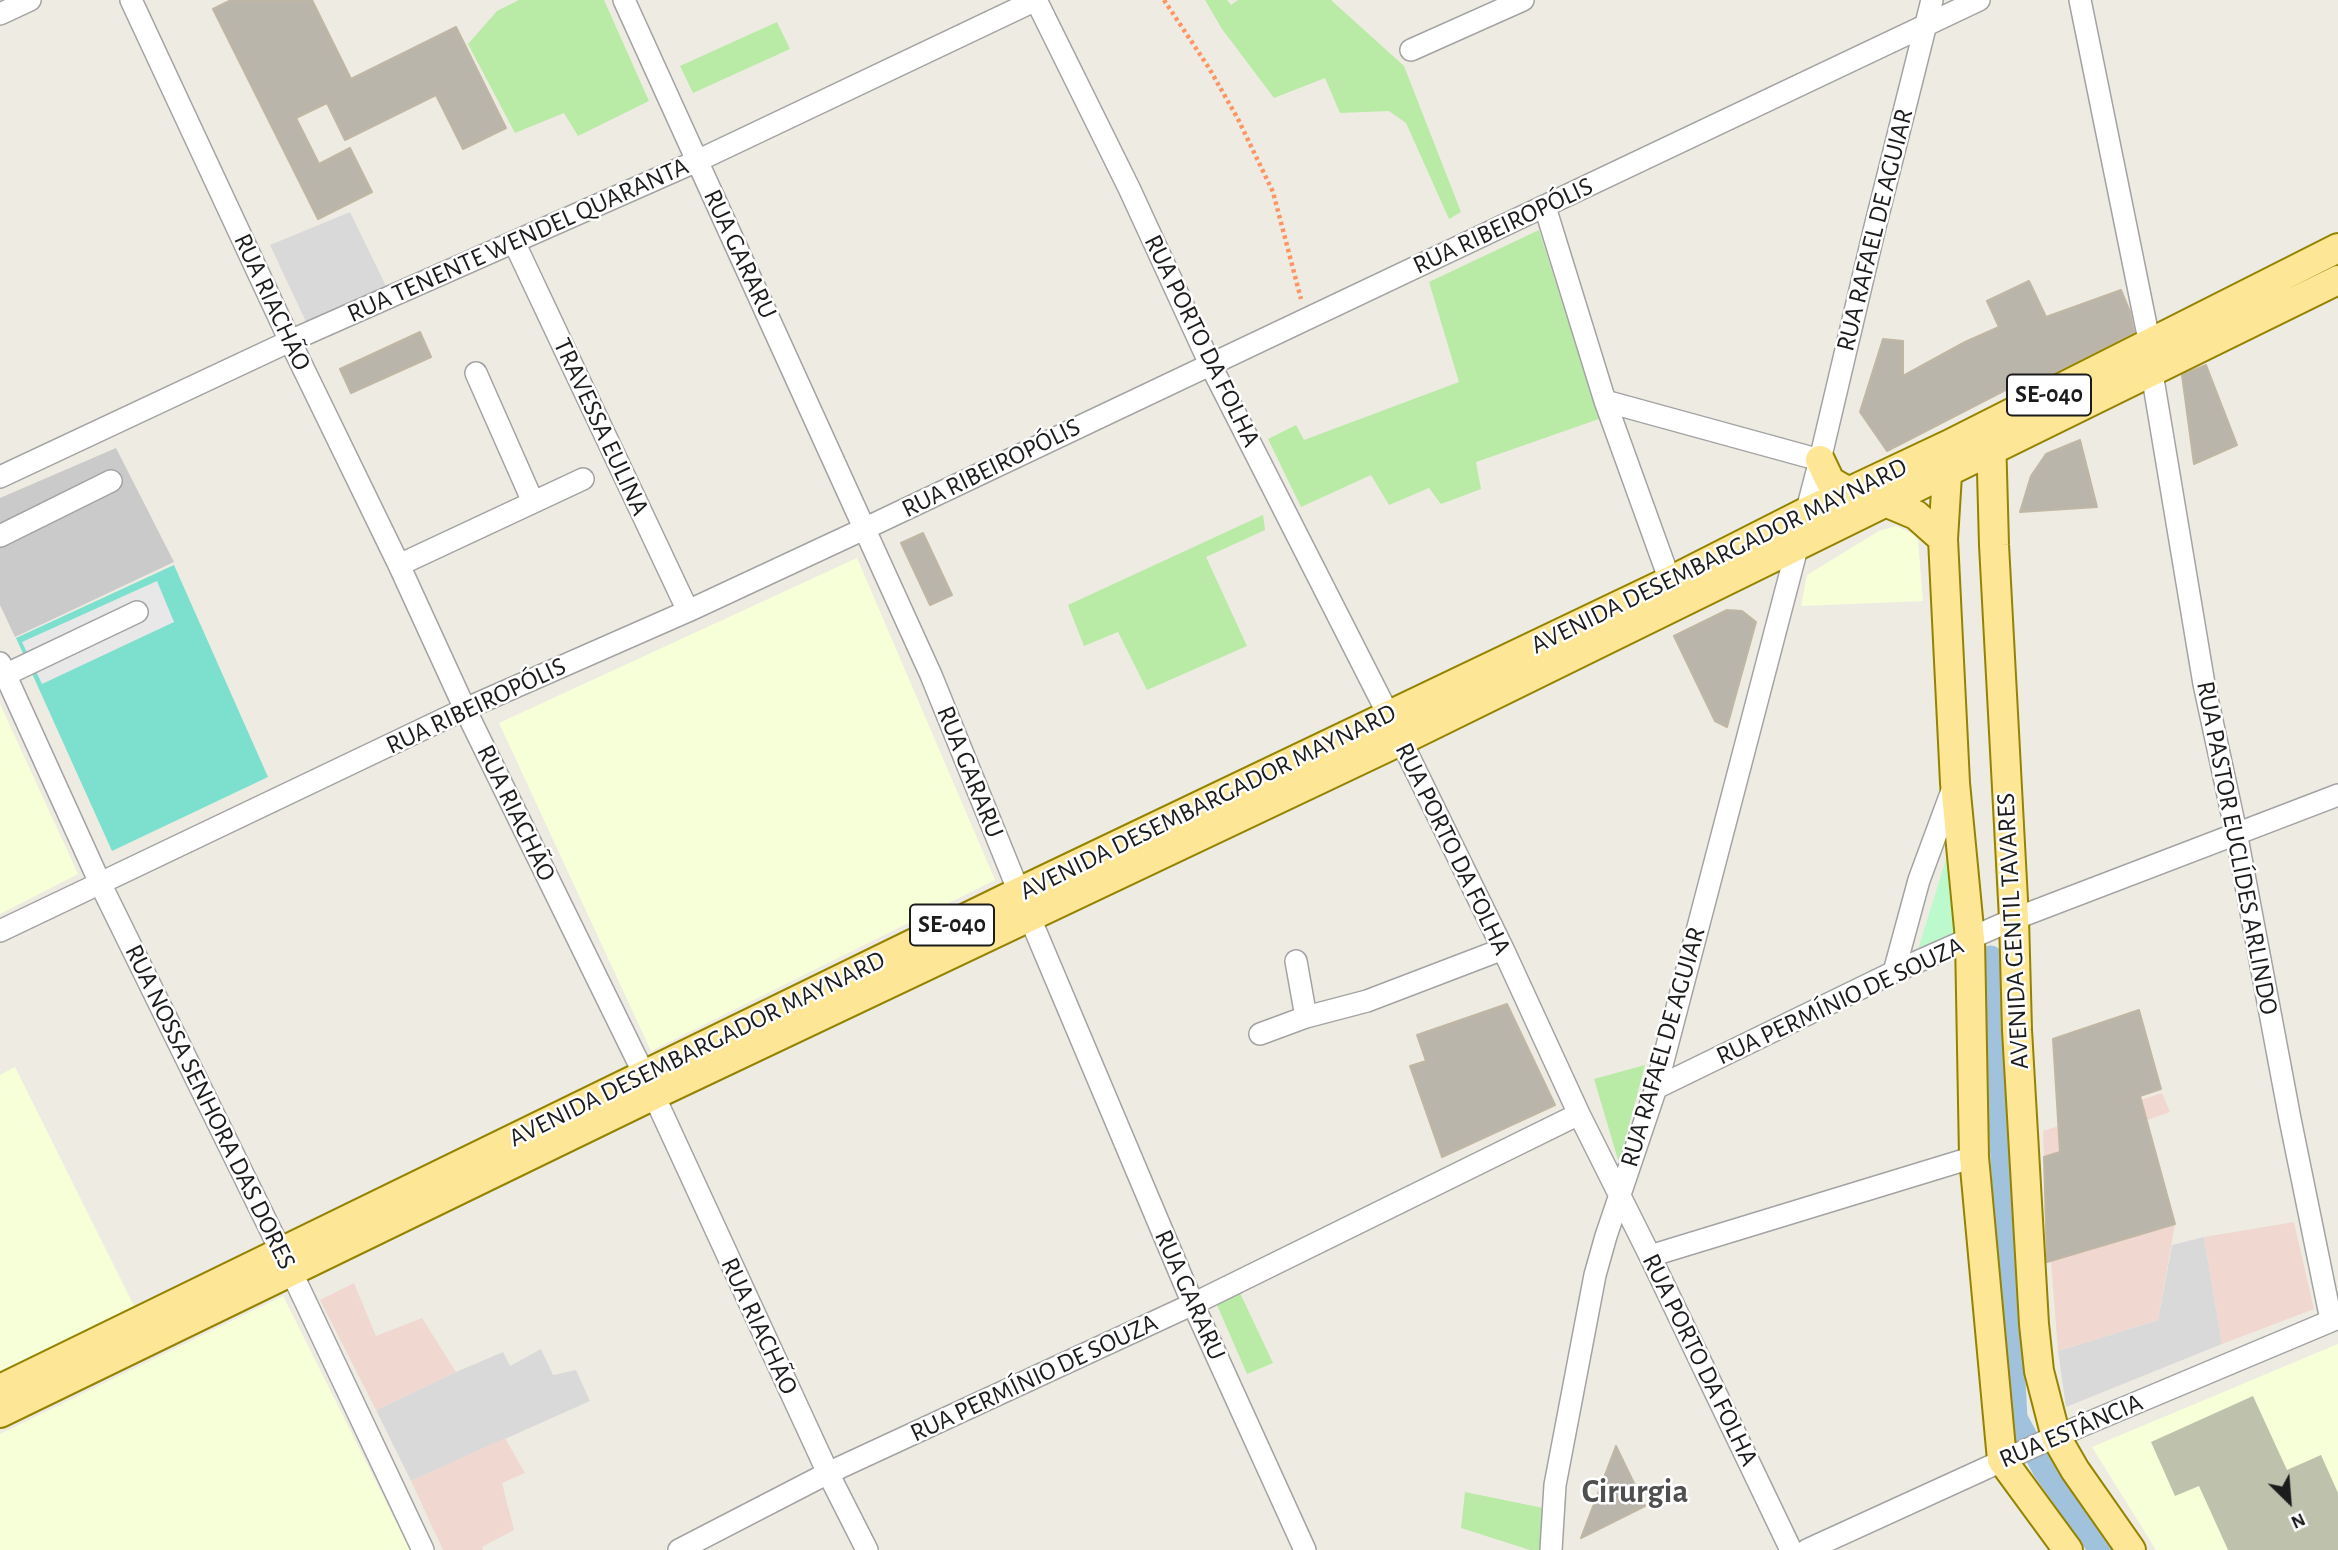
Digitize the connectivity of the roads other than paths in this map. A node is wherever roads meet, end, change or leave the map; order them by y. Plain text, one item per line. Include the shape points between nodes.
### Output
1 (30, 0) edge
2 (131, 0) edge
3 (624, 0) edge
4 (1036, 0) edge
5 (1523, 0) edge
6 (1931, 0) edge
7 (1979, 0) edge
8 (2080, 0) edge
9 (1486, 8) edge
10 (0, 14) edge
11 (1924, 26) junction
12 (1411, 50) dead end
13 (697, 161) junction
14 (1545, 206) junction
15 (514, 242) junction
16 (2338, 248) edge
17 (2338, 280) edge
18 (290, 341) junction
19 (2150, 345) junction
20 (1210, 364) junction
21 (476, 373) dead end
22 (2152, 373) junction
23 (1605, 401) junction
24 (1992, 437) junction
25 (1948, 446) junction
26 (1820, 460) junction
27 (1947, 474) junction
28 (0, 477) edge
29 (583, 479) dead end
30 (111, 481) dead end
31 (1849, 492) junction
32 (533, 502) junction
33 (1885, 502) junction
34 (1807, 512) junction
35 (866, 528) junction
36 (0, 536) edge
37 (1943, 539) junction
38 (1796, 547) junction
39 (399, 565) junction
40 (1670, 581) junction
41 (688, 611) junction
42 (138, 612) dead end
43 (3, 669) edge
44 (465, 709) junction
45 (1388, 715) junction
46 (1400, 741) junction
47 (1955, 783) junction
48 (2338, 795) edge
49 (2236, 832) junction
50 (100, 883) junction
51 (1024, 904) junction
52 (2011, 920) junction
53 (0, 931) edge
54 (1973, 938) junction
55 (1503, 950) junction
56 (1296, 961) dead end
57 (1894, 972) junction
58 (1306, 1017) junction
59 (1260, 1034) dead end
60 (648, 1085) junction
61 (1656, 1088) junction
62 (1579, 1114) junction
63 (1975, 1157) junction
64 (1620, 1196) junction
65 (1650, 1256) junction
66 (286, 1262) junction
67 (1193, 1304) junction
68 (2335, 1319) edge
69 (0, 1389) edge
70 (0, 1413) edge
71 (2053, 1438) junction
72 (2006, 1459) junction
73 (828, 1473) junction
74 (423, 1550) edge
75 (680, 1550) edge
76 (867, 1550) edge
77 (1305, 1550) edge
78 (1551, 1550) edge
79 (1791, 1550) edge
80 (1807, 1550) edge
81 (2068, 1550) edge
82 (2131, 1550) edge

1 - 10 street
2 - 18 street, RUA RIACHÃO
3 - 13 street, RUA GARARU
4 - 13 street, RUA TENENTE WENDEL QUARANTA
4 - 20 street, RUA PORTO DA FOLHA
5 - 9 street
6 - 11 street, RUA RAFAEL DE AGUIAR
7 - 11 street, RUA RIBEIROPÓLIS
8 - 19 street
9 - 12 street
11 - 14 street, RUA RIBEIROPÓLIS
11 - 26 street, RUA RAFAEL DE AGUIAR
13 - 15 street, RUA TENENTE WENDEL QUARANTA
13 - 35 street, RUA GARARU
14 - 20 street, RUA RIBEIROPÓLIS
14 - 23 street
15 - 18 street, RUA TENENTE WENDEL QUARANTA
15 - 41 street, TRAVESSA EULINA
16 - 19 main road, AVENIDA DESEMBARGADOR MAYNARD / SE-040
17 - 22 main road, AVENIDA DESEMBARGADOR MAYNARD / SE-040
18 - 28 street, RUA TENENTE WENDEL QUARANTA
18 - 39 street, RUA RIACHÃO
19 - 24 main road, AVENIDA DESEMBARGADOR MAYNARD / SE-040
20 - 35 street, RUA RIBEIROPÓLIS
20 - 45 street, RUA PORTO DA FOLHA
21 - 32 street
22 - 24 main road, AVENIDA DESEMBARGADOR MAYNARD / SE-040
22 - 49 street, RUA PASTOR EUCLÍDES ARLINDO via 2204,684
23 - 26 street
23 - 40 street
24 - 25 main road, AVENIDA DESEMBARGADOR MAYNARD / SE-040
24 - 27 main road, AVENIDA DESEMBARGADOR MAYNARD / SE-040
24 - 52 main road, AVENIDA GENTIL TAVARES
25 - 27 main road, AVENIDA GENTIL TAVARES
25 - 31 main road, AVENIDA DESEMBARGADOR MAYNARD / SE-040
26 - 31 main road via 1829,481
26 - 34 street, RUA RAFAEL DE AGUIAR
27 - 33 main road, AVENIDA DESEMBARGADOR MAYNARD / SE-040
27 - 37 main road, AVENIDA GENTIL TAVARES
29 - 32 street
30 - 36 street
31 - 34 main road, AVENIDA DESEMBARGADOR MAYNARD / SE-040
32 - 39 street
33 - 37 main road via 1916,515
33 - 38 main road, AVENIDA DESEMBARGADOR MAYNARD / SE-040
34 - 38 street, RUA RAFAEL DE AGUIAR
34 - 40 main road, AVENIDA DESEMBARGADOR MAYNARD / SE-040
35 - 41 street, RUA RIBEIROPÓLIS
35 - 51 street, RUA GARARU
37 - 47 main road, AVENIDA GENTIL TAVARES
38 - 46 main road, AVENIDA DESEMBARGADOR MAYNARD / SE-040
38 - 61 street, RUA RAFAEL DE AGUIAR
39 - 44 street, RUA RIACHÃO
40 - 45 main road, AVENIDA DESEMBARGADOR MAYNARD / SE-040
41 - 44 street, RUA RIBEIROPÓLIS
42 - 43 street
43 - 50 street, RUA NOSSA SENHORA DAS DORES
44 - 50 street, RUA RIBEIROPÓLIS
44 - 60 street, RUA RIACHÃO
45 - 46 street, RUA PORTO DA FOLHA
45 - 51 main road, AVENIDA DESEMBARGADOR MAYNARD / SE-040
46 - 51 main road, AVENIDA DESEMBARGADOR MAYNARD / SE-040
46 - 55 street, RUA PORTO DA FOLHA
47 - 54 main road, AVENIDA GENTIL TAVARES
47 - 57 street, AVENIDA GENTIL TAVARES via 1919,880
48 - 49 street, RUA PERMÍNIO DE SOUZA
49 - 52 street, RUA PERMÍNIO DE SOUZA
49 - 68 street, RUA PASTOR EUCLÍDES ARLINDO via 2290,1119
50 - 53 street, RUA RIBEIROPÓLIS
50 - 66 street, RUA NOSSA SENHORA DAS DORES
51 - 60 main road, AVENIDA DESEMBARGADOR MAYNARD / SE-040
51 - 67 street, RUA GARARU
52 - 54 street, RUA PERMÍNIO DE SOUZA
52 - 71 main road, AVENIDA GENTIL TAVARES via 2034,1324
54 - 57 street, RUA PERMÍNIO DE SOUZA
54 - 63 main road, AVENIDA GENTIL TAVARES
55 - 58 street via 1367,1001
55 - 62 street, RUA PORTO DA FOLHA
56 - 58 street
57 - 61 street, RUA PERMÍNIO DE SOUZA
58 - 59 street
60 - 66 main road, AVENIDA DESEMBARGADOR MAYNARD / SE-040
60 - 73 street, RUA RIACHÃO
61 - 64 street, RUA RAFAEL DE AGUIAR
62 - 64 street, RUA PORTO DA FOLHA
62 - 67 street, RUA PERMÍNIO DE SOUZA
63 - 65 street
63 - 72 main road, AVENIDA GENTIL TAVARES
64 - 65 street, RUA PORTO DA FOLHA
64 - 78 street, RUA RAFAEL DE AGUIAR via 1595,1275 1555,1485
65 - 79 street, RUA PORTO DA FOLHA
66 - 69 main road, AVENIDA DESEMBARGADOR MAYNARD / SE-040
66 - 70 main road, AVENIDA DESEMBARGADOR MAYNARD / SE-040
66 - 74 street, RUA NOSSA SENHORA DAS DORES
67 - 73 street, RUA PERMÍNIO DE SOUZA
67 - 77 street, RUA GARARU
68 - 71 street, RUA ESTÂNCIA
71 - 72 street, RUA ESTÂNCIA
71 - 82 main road, AVENIDA GENTIL TAVARES
72 - 80 street, RUA ESTÂNCIA
72 - 81 main road
73 - 75 street, RUA PERMÍNIO DE SOUZA
73 - 76 street, RUA RIACHÃO

